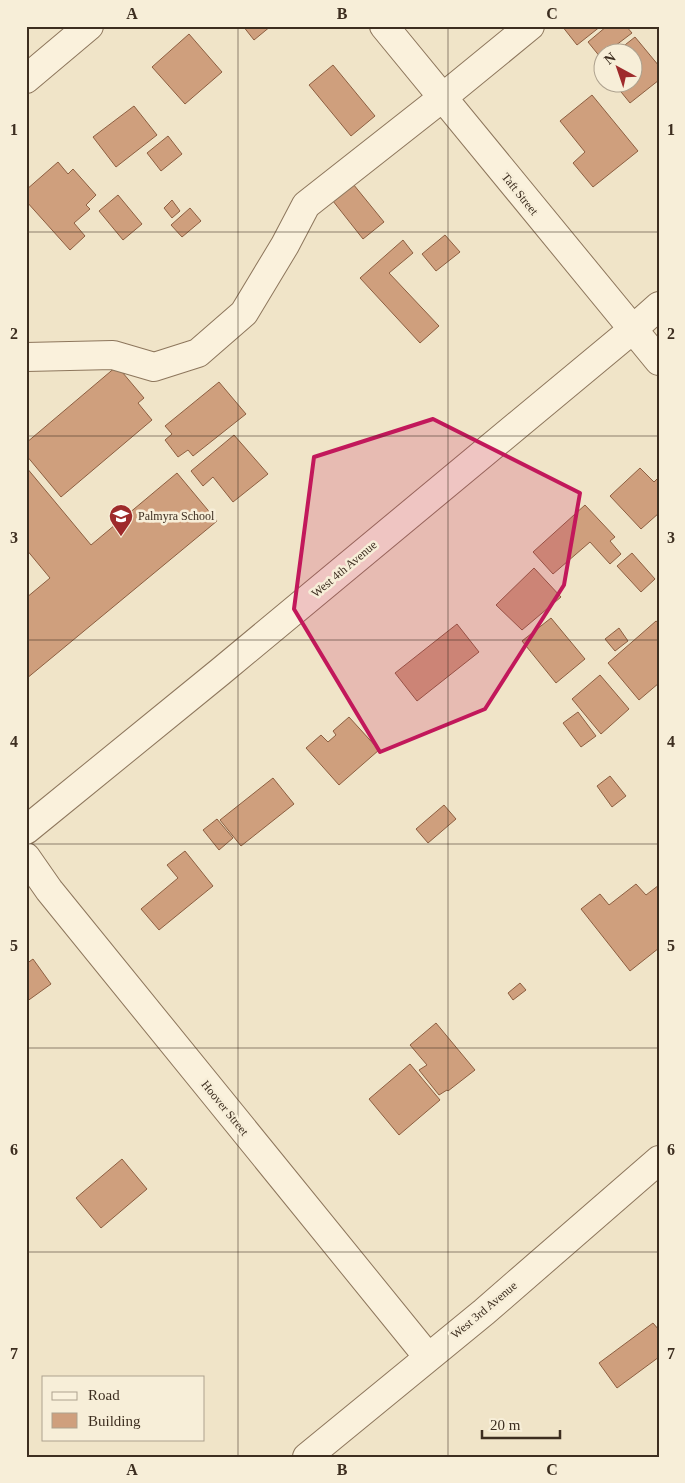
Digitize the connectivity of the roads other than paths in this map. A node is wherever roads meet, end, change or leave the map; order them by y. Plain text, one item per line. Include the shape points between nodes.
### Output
1 (89, 26) edge
2 (384, 26) edge
3 (530, 26) edge
4 (26, 79) edge
5 (442, 98) junction
6 (659, 306) edge
7 (632, 330) junction
8 (26, 357) edge
9 (659, 361) edge
10 (26, 830) edge
11 (26, 857) edge
12 (659, 1160) edge
13 (428, 1357) junction
14 (307, 1457) edge

1 - 4 street
2 - 5 street, Taft Street
3 - 5 street
5 - 7 street, Taft Street
5 - 8 street via 306,205 244,313 198,353 154,367 113,355
6 - 7 street, West 4th Avenue
7 - 9 street, Taft Street
7 - 10 street, West 4th Avenue
11 - 13 street, Hoover Street via 49,890
12 - 13 street, West 3rd Avenue
13 - 14 street, West 3rd Avenue

